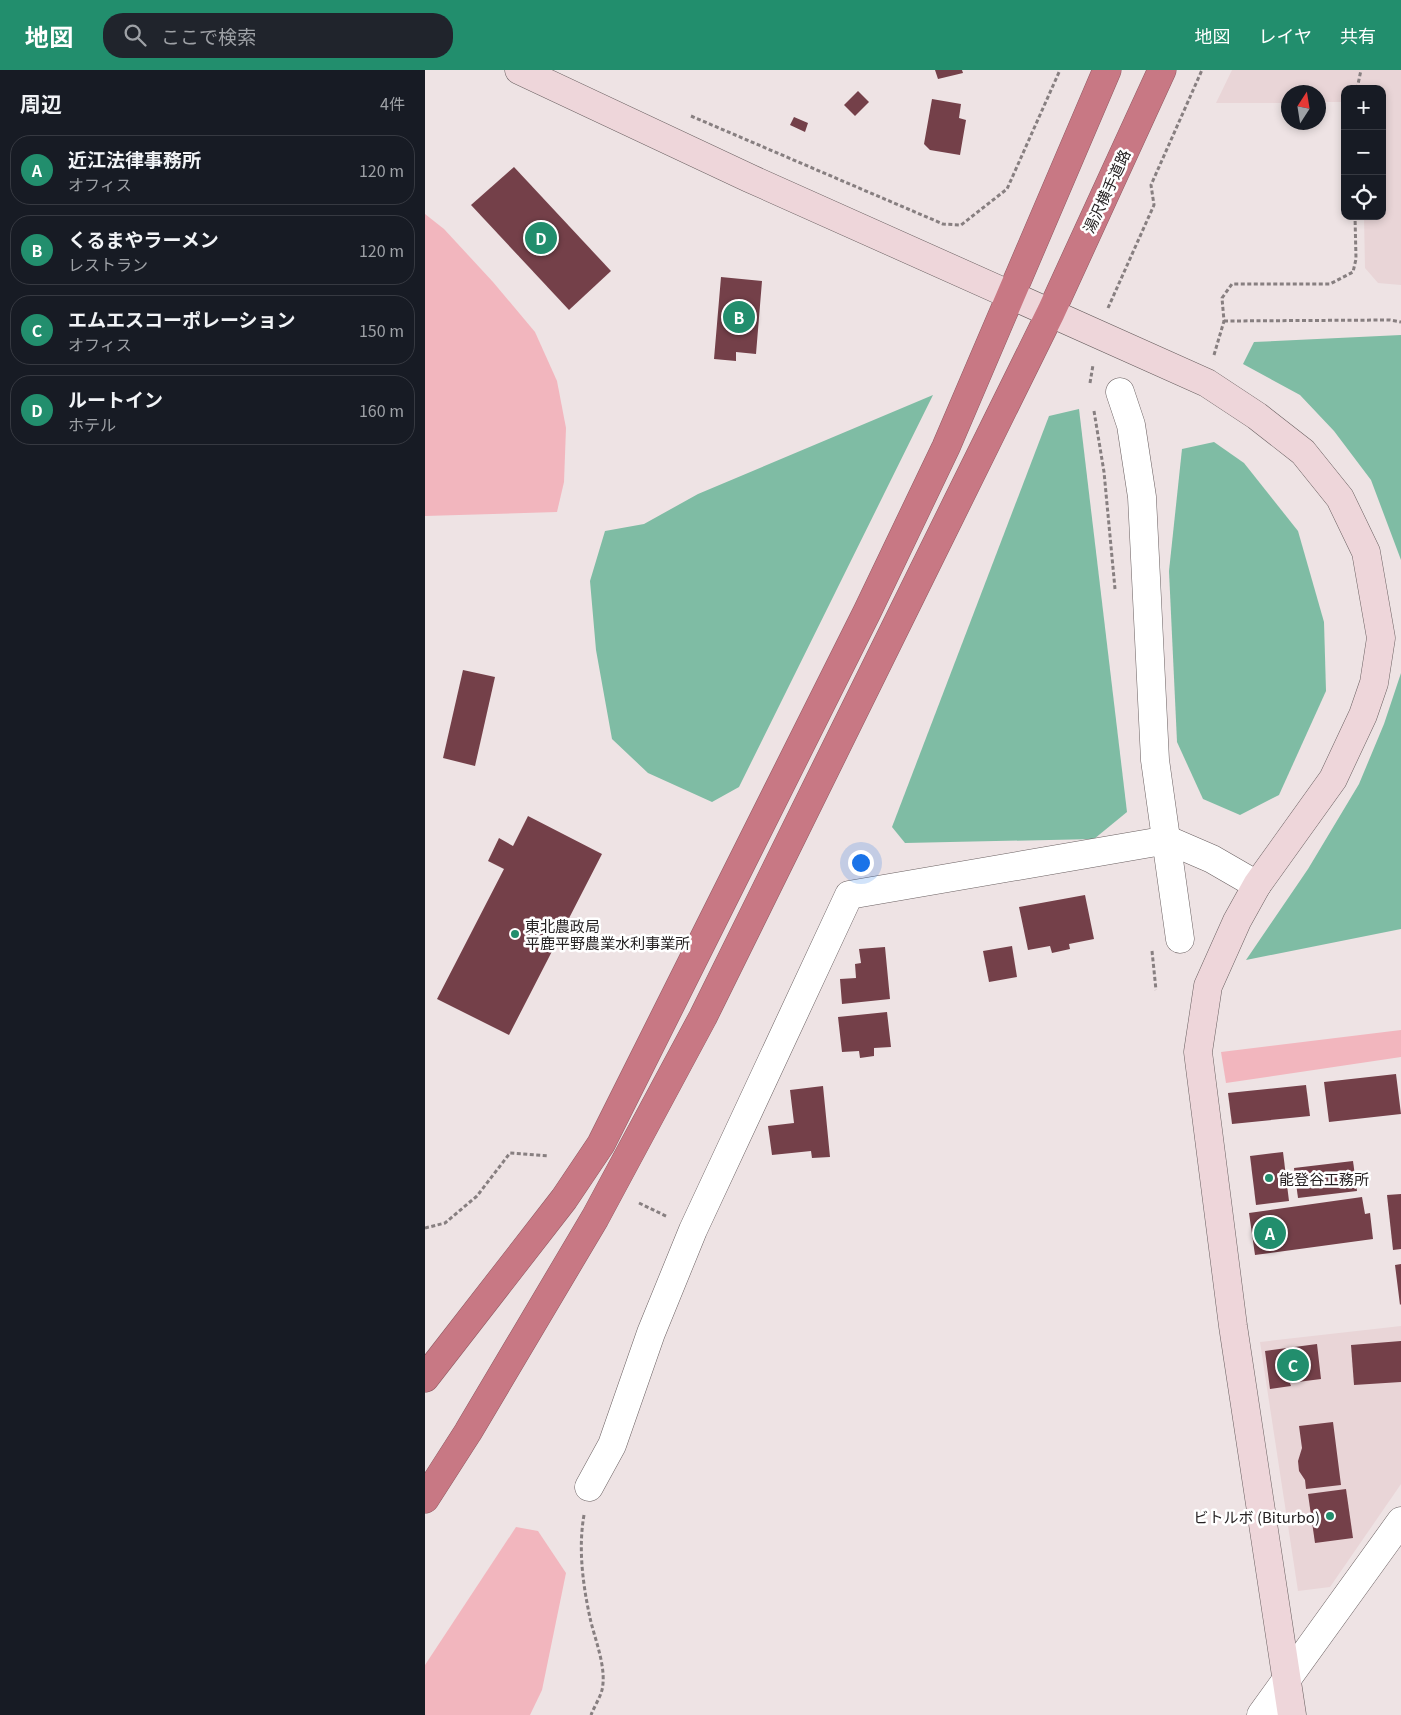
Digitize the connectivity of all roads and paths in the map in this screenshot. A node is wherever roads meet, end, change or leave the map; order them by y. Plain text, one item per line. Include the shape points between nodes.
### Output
1 (519, 70) edge
2 (1059, 70) edge
3 (1107, 70) edge
4 (1162, 70) edge
5 (1203, 70) edge
6 (1361, 70) edge
7 (1358, 85) edge
8 (685, 113) dead end
9 (1355, 220) edge
10 (1011, 294) junction
11 (1051, 312) junction
12 (1224, 321) junction
13 (1401, 322) edge
14 (1097, 334) junction
15 (1207, 383) junction
16 (1121, 392) dead end
17 (1167, 840) junction
18 (1257, 885) junction
19 (1180, 939) dead end
20 (549, 1156) dead end
21 (425, 1228) edge
22 (425, 1378) edge
23 (589, 1487) joint
24 (425, 1499) edge
25 (1401, 1521) edge
26 (1287, 1677) junction
27 (591, 1715) edge
28 (1261, 1715) edge
29 (1292, 1715) edge

1 - 10 street via 749,178
2 - 8 path via 1007,189 961,225 943,224
3 - 10 highway
4 - 11 highway, 湯沢横手道路
5 - 14 path via 1151,185 1154,205
6 - 7 path
9 - 12 path via 1353,272 1330,284 1232,284 1222,298
10 - 11 street
10 - 22 highway via 946,447 867,612 601,1144 564,1199
11 - 14 street
11 - 24 highway, 湯沢横手道路 via 703,1017 595,1218
12 - 13 path
12 - 15 path
14 - 15 street
15 - 18 street via 1303,452 1340,498 1366,552 1381,638 1374,683 1333,779
16 - 17 street via 1131,425 1142,497 1155,760
17 - 18 street via 1212,859
17 - 19 street
17 - 23 street via 849,895 693,1230 651,1333 612,1445
18 - 26 street via 1208,986 1198,1052 1233,1326
20 - 21 path via 510,1153 477,1196 445,1223
23 - 27 path via 580,1539 602,1690
25 - 26 street
26 - 28 street
26 - 29 street

